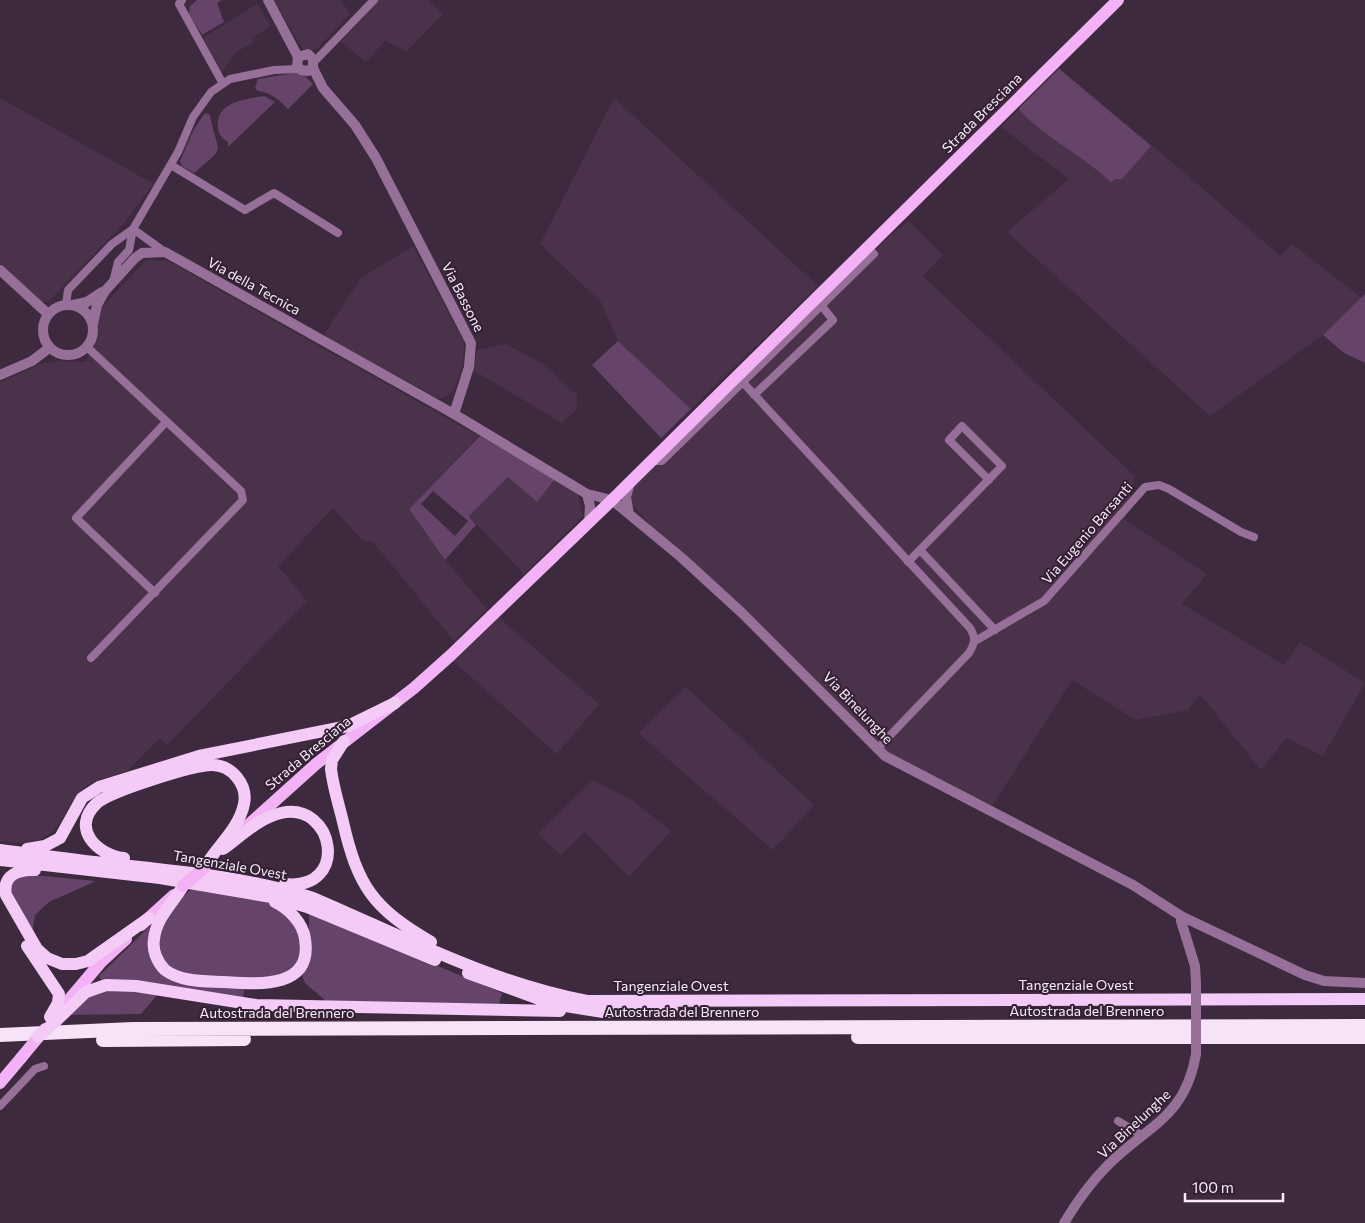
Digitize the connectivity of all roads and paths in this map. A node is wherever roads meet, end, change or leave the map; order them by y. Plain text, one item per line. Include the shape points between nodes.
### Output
1 (182, 0) edge
2 (268, 0) edge
3 (374, 0) edge
4 (1118, 0) edge
5 (305, 62) junction
6 (222, 82) junction
7 (171, 165) junction
8 (133, 229) junction
9 (338, 234) dead end
10 (867, 247) junction
11 (165, 252) junction
12 (0, 270) edge
13 (113, 282) junction
14 (105, 291) junction
15 (70, 305) junction
16 (820, 306) junction
17 (48, 314) junction
18 (92, 324) junction
19 (87, 347) junction
20 (49, 348) junction
21 (0, 375) edge
22 (739, 379) junction
23 (754, 395) junction
24 (454, 414) junction
25 (166, 422) junction
26 (989, 480) junction
27 (630, 481) junction
28 (587, 494) junction
29 (612, 500) junction
30 (629, 514) junction
31 (589, 522) junction
32 (1254, 537) dead end
33 (920, 550) junction
34 (908, 562) junction
35 (155, 593) junction
36 (995, 630) junction
37 (975, 641) junction
38 (91, 658) dead end
39 (394, 703) junction
40 (344, 742) junction
41 (877, 749) junction
42 (223, 846) junction
43 (0, 848) edge
44 (0, 860) edge
45 (204, 868) joint
46 (185, 872) junction
47 (160, 878) junction
48 (230, 879) junction
49 (197, 884) junction
50 (183, 886) joint
51 (173, 899) junction
52 (0, 904) edge
53 (1181, 916) junction
54 (148, 918) junction
55 (462, 962) junction
56 (1365, 983) edge
57 (1365, 999) edge
58 (1365, 1006) edge
59 (603, 1012) junction
60 (52, 1020) junction
61 (1365, 1026) edge
62 (0, 1035) edge
63 (38, 1037) joint
64 (1365, 1037) edge
65 (0, 1044) edge
66 (44, 1066) dead end
67 (0, 1083) edge
68 (0, 1106) edge
69 (1118, 1121) dead end
70 (1143, 1136) junction
71 (1064, 1223) edge

1 - 6 street via 179,4
2 - 5 street, Via Bassone
3 - 5 street via 324,52
4 - 10 main road, Strada Bresciana
5 - 6 street
5 - 24 street, Via Bassone via 355,125 376,158 471,343 469,368
6 - 7 street via 193,117
7 - 8 street
7 - 9 street via 245,210 274,193
8 - 11 street, Via della Tecnica
8 - 13 street via 129,250 118,262
8 - 15 street via 112,244 68,290
10 - 16 street, Strada Bresciana via 874,254
10 - 22 main road, Strada Bresciana
11 - 13 street via 142,253
11 - 24 street, Via della Tecnica
12 - 17 street
13 - 14 street
14 - 15 street via 87,302
14 - 18 street
15 - 17 street via 53,309
15 - 18 street via 82,309
16 - 22 street, Strada Bresciana
16 - 23 street via 833,320
17 - 20 street via 42,331
18 - 19 street via 93,332
19 - 20 street via 68,356
19 - 25 street
20 - 21 street via 32,361
22 - 23 street
22 - 27 main road, Strada Bresciana via 669,449
23 - 34 street
24 - 28 street
25 - 35 street via 241,492 243,500
25 - 35 street via 76,518
26 - 26 street via 948,440 962,426 1002,466
26 - 33 street
27 - 29 main road, Strada Bresciana
27 - 30 street via 626,497
28 - 29 street
28 - 31 street
29 - 30 street, Via Binelunghe
29 - 31 main road, Strada Bresciana
30 - 41 street, Via Binelunghe via 742,613
31 - 39 main road, Strada Bresciana via 452,655
32 - 36 street, Via Eugenio Barsanti via 1169,489 1152,484 1135,495 1044,601
33 - 34 street
33 - 36 street
34 - 37 street via 970,628
35 - 38 street
36 - 37 street, Via Eugenio Barsanti
37 - 41 street, Via Eugenio Barsanti via 969,653
39 - 40 main road, Strada Bresciana
39 - 43 highway via 348,726 199,756 104,785 82,798 62,835 51,844 28,849
40 - 42 main road, Strada Bresciana
40 - 55 highway via 332,760 331,769 356,871 373,898 396,919
41 - 53 street, Via Binelunghe via 1133,885
42 - 45 highway
42 - 46 highway via 238,820 244,796 237,778 221,766 196,767 118,792 93,808 88,819 88,831 91,842 98,849 114,857 157,862
42 - 48 highway via 262,821 287,812 313,820 322,828 328,841 328,858 322,872 304,884
43 - 46 highway, Tangenziale Ovest
44 - 47 highway, Tangenziale Ovest
45 - 50 main road, bridge
46 - 48 highway, Tangenziale Ovest
47 - 49 highway, Tangenziale Ovest
47 - 54 highway via 25,870 11,876 5,886 9,904 34,944 47,958 62,964 88,961
48 - 55 highway, Tangenziale Ovest via 256,882 313,898
49 - 51 highway via 270,900 285,908 305,935 305,955 298,969 283,980 262,985 196,980 170,973 158,961 154,937
49 - 59 highway, Tangenziale Ovest via 307,907 512,991 553,1004
50 - 51 highway
51 - 54 main road
52 - 60 highway via 58,994
53 - 56 street, Via Binelunghe via 1324,982
53 - 70 street, Via Binelunghe, bridge via 1195,966 1196,1054 1193,1073 1182,1097
54 - 60 main road via 102,962
55 - 57 highway, Tangenziale Ovest via 524,986 587,1001
58 - 59 highway, Tangenziale Ovest
59 - 60 highway via 256,1005 106,984 86,992
60 - 63 highway, bridge
61 - 62 highway, Autostrada del Brennero via 133,1029
63 - 67 main road, bridge
64 - 65 highway, Autostrada del Brennero via 126,1040
66 - 68 street via 35,1069
69 - 70 street
70 - 71 street, Via Binelunghe via 1108,1165

